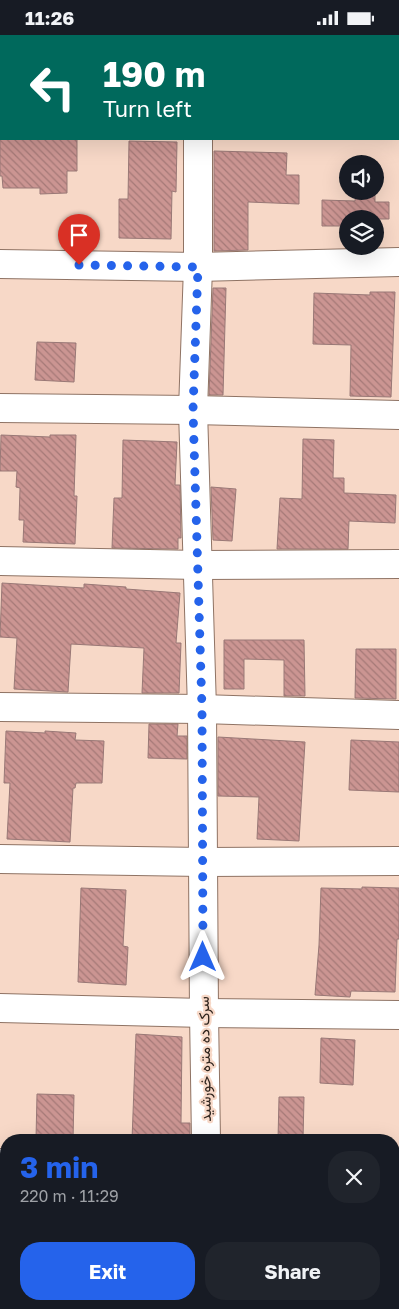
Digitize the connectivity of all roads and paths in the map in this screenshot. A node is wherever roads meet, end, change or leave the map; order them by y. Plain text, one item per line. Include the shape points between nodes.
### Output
1 (198, 140) edge
2 (399, 262) edge
3 (0, 264) edge
4 (198, 267) junction
5 (0, 408) edge
6 (193, 410) junction
7 (399, 415) edge
8 (0, 561) edge
9 (399, 564) edge
10 (198, 565) junction
11 (0, 707) edge
12 (202, 709) junction
13 (399, 715) edge
14 (0, 859) edge
15 (399, 861) edge
16 (202, 862) junction
17 (0, 1008) edge
18 (204, 1013) junction
19 (399, 1015) edge
20 (206, 1134) edge

1 - 4 street, سرک ده متره خورشید
2 - 4 street
3 - 4 street
4 - 6 street, سرک ده متره خورشید
5 - 6 street
6 - 7 street
6 - 10 street, سرک ده متره خورشید
8 - 10 street
9 - 10 street
10 - 12 street, سرک ده متره خورشید
11 - 12 street
12 - 13 street
12 - 16 street, سرک ده متره خورشید
14 - 16 street
15 - 16 street
16 - 18 street, سرک ده متره خورشید
17 - 18 street
18 - 19 street
18 - 20 street, سرک ده متره خورشید

